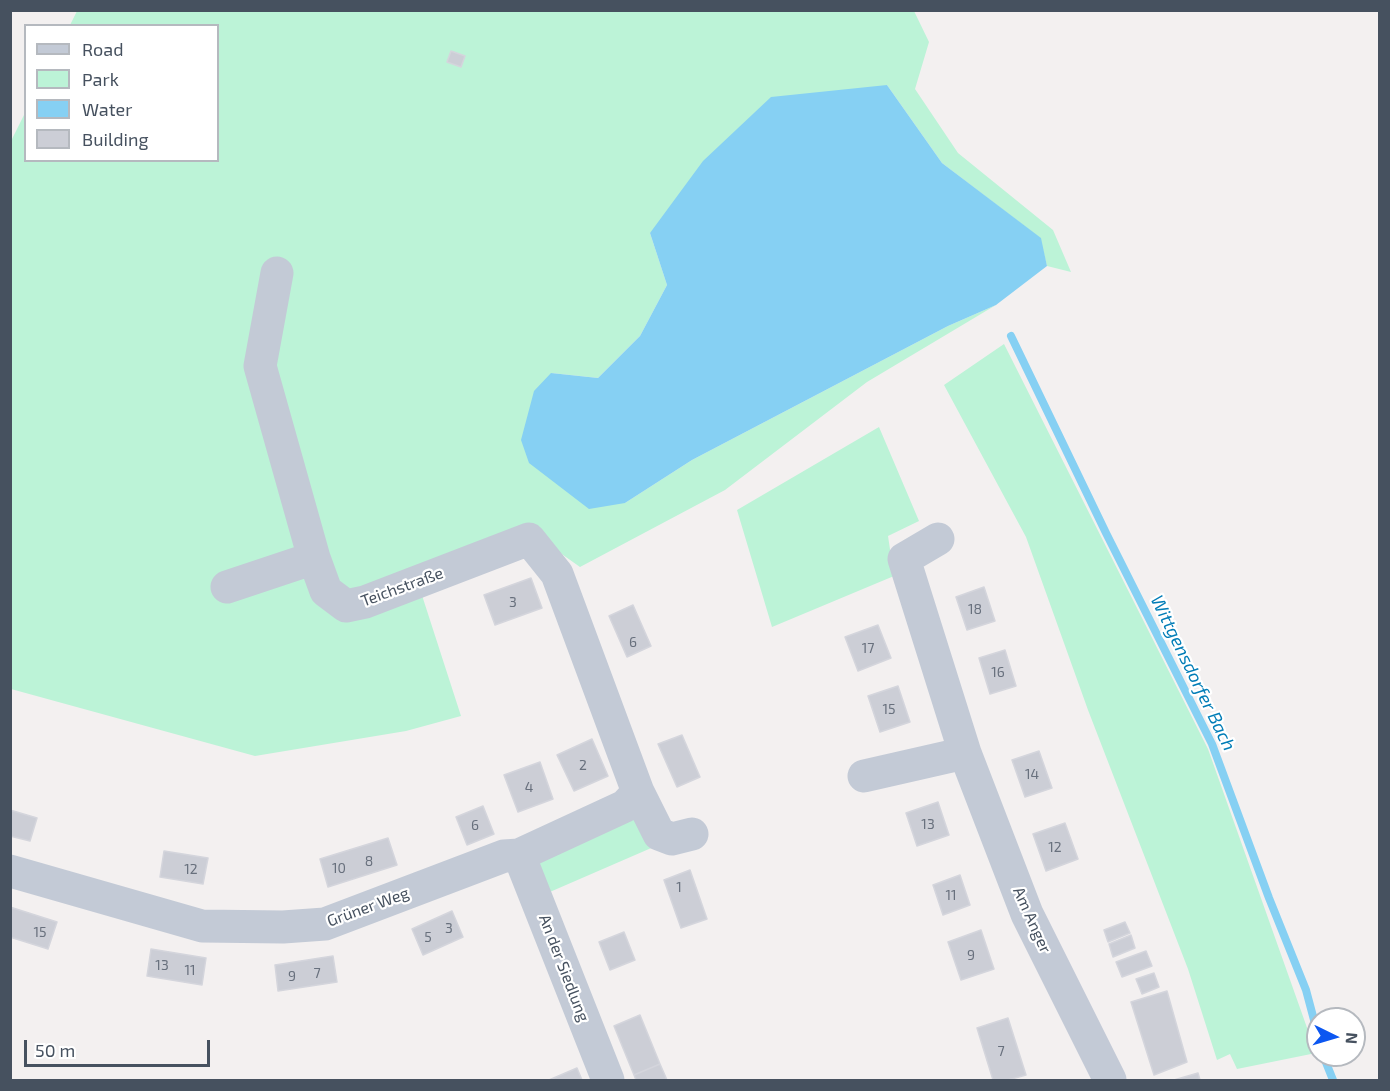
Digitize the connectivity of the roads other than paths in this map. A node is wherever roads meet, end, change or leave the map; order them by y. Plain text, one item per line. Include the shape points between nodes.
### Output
1 (277, 273) dead end
2 (938, 539) dead end
3 (314, 558) junction
4 (227, 587) dead end
5 (965, 753) junction
6 (864, 776) dead end
7 (638, 792) junction
8 (692, 834) dead end
9 (519, 855) junction
10 (10, 871) edge
11 (608, 1080) edge
12 (1110, 1080) edge

1 - 3 street, Teichstraße via 260,366
2 - 5 street, Am Anger via 904,559
3 - 4 street
3 - 7 street, Teichstraße via 326,591 346,606 529,539 557,574
5 - 6 street
5 - 12 street, Am Anger via 1027,914
7 - 8 street, Teichstraße via 659,834 672,839
7 - 9 street, Grüner Weg via 625,807
9 - 10 street, Grüner Weg via 504,856 326,924 282,927 202,926
9 - 11 street, An der Siedlung

